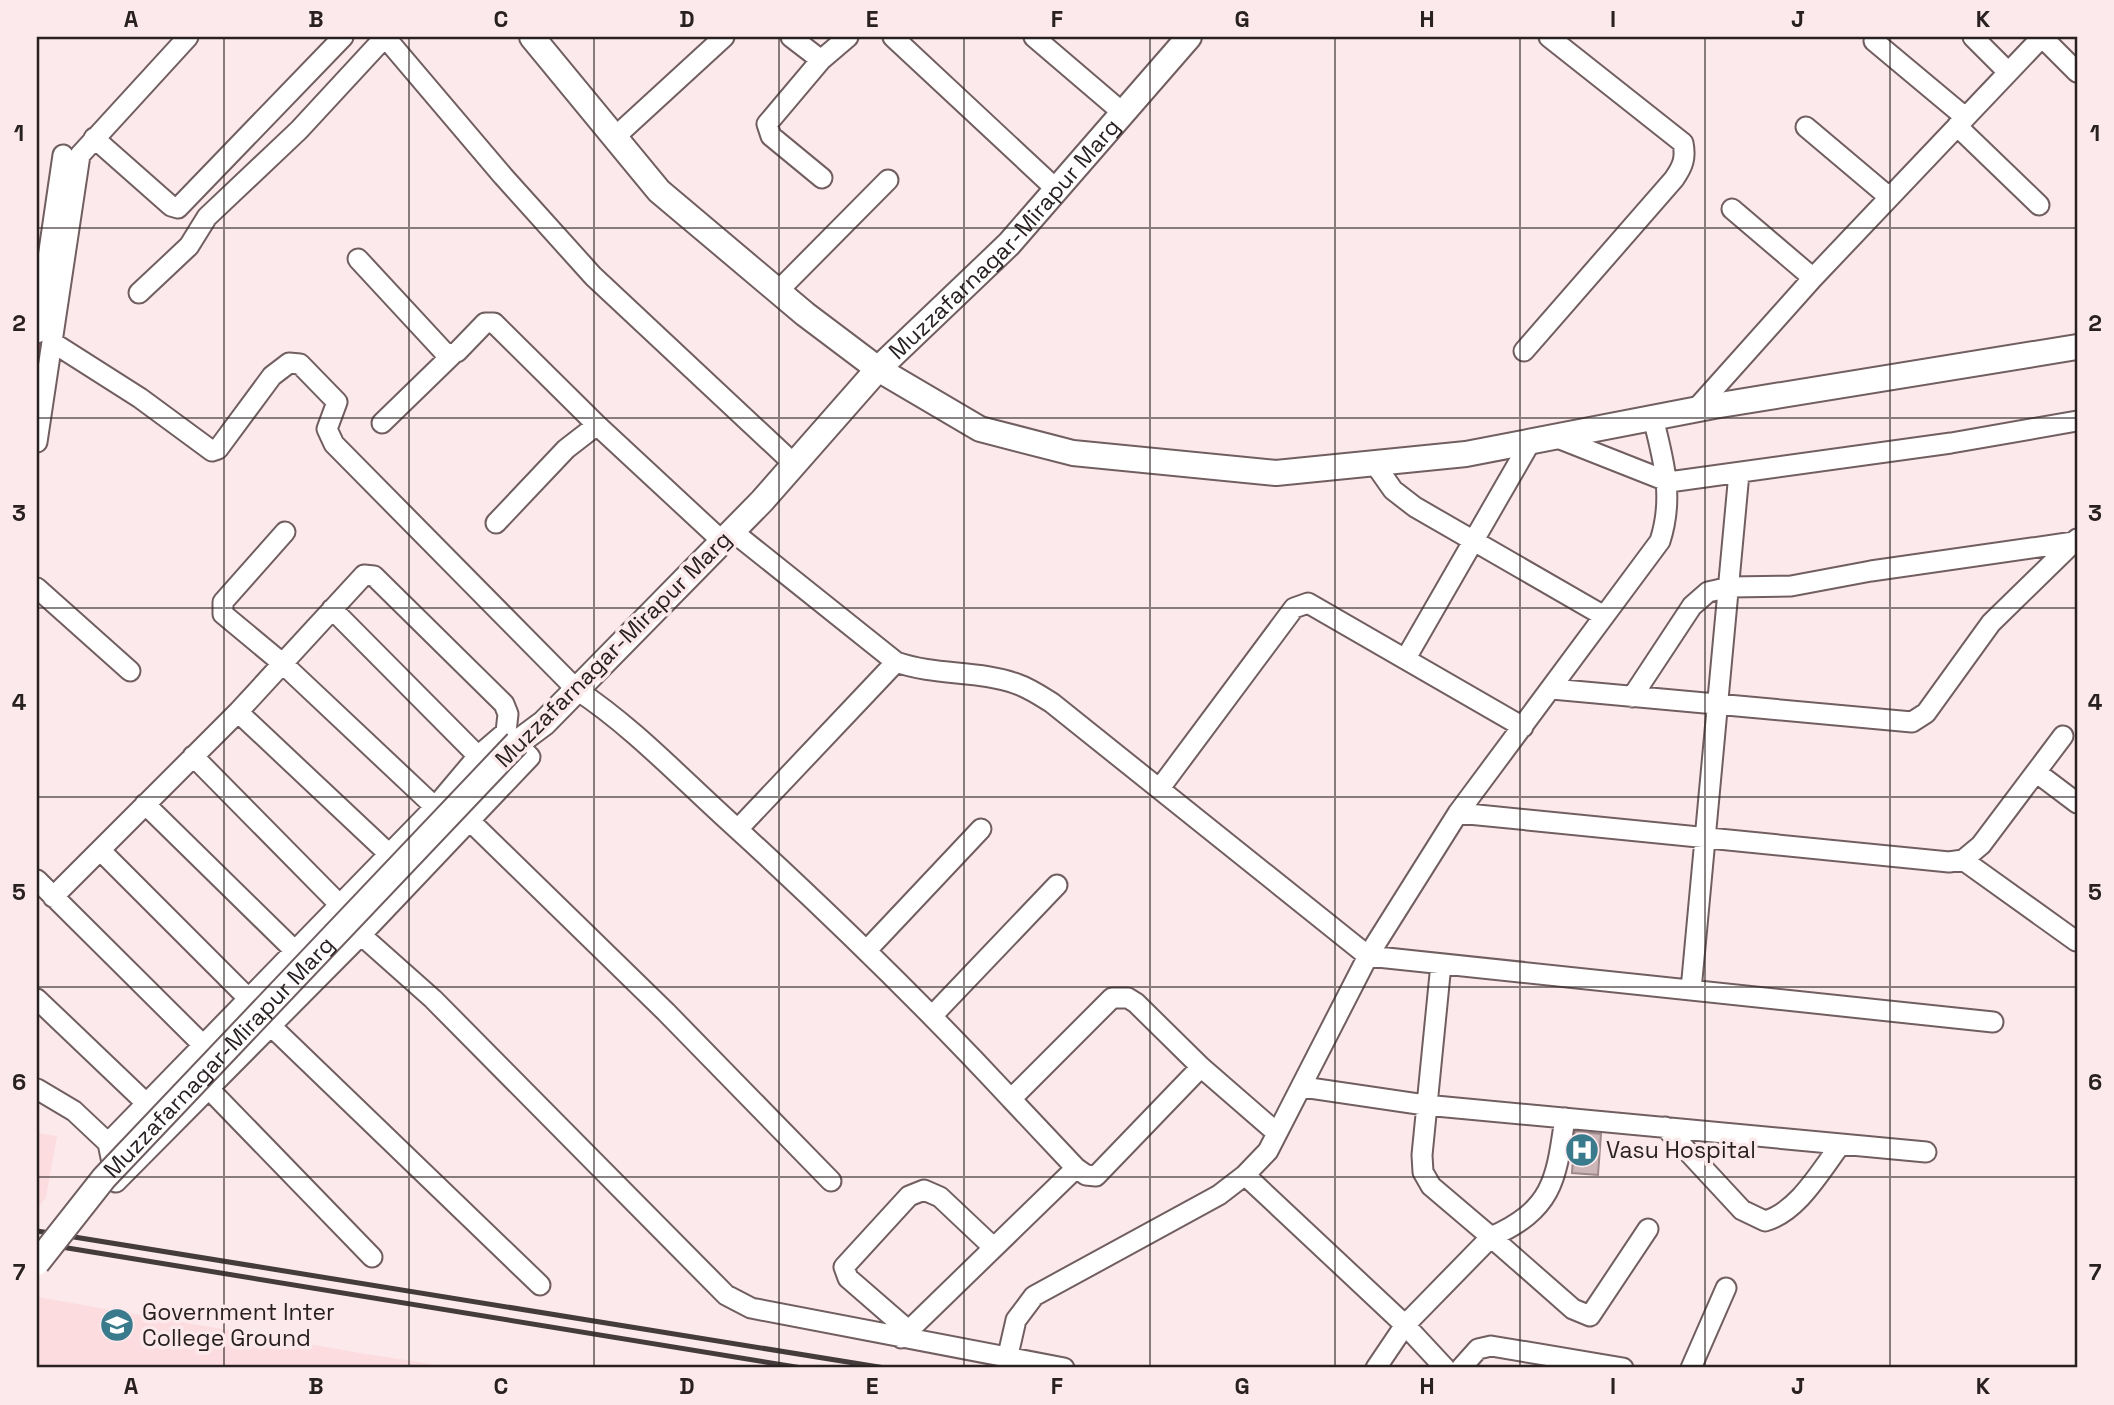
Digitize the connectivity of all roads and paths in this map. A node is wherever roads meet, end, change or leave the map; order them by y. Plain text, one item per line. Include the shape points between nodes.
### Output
1 (188, 37) edge
2 (343, 37) edge
3 (385, 37) edge
4 (532, 37) edge
5 (724, 37) edge
6 (791, 37) edge
7 (848, 37) edge
8 (893, 37) edge
9 (1034, 37) edge
10 (1189, 37) edge
11 (1549, 37) edge
12 (1973, 37) edge
13 (2042, 37) edge
14 (1874, 41) dead end
15 (821, 60) junction
16 (2008, 72) junction
17 (2077, 72) edge
18 (1123, 113) junction
19 (1961, 121) junction
20 (1806, 127) dead end
21 (615, 137) junction
22 (94, 138) junction
23 (63, 155) dead end
24 (822, 178) dead end
25 (888, 180) dead end
26 (1056, 190) junction
27 (1889, 197) junction
28 (2039, 205) dead end
29 (1732, 209) dead end
30 (45, 217) edge
31 (358, 259) dead end
32 (1813, 278) junction
33 (40, 290) edge
34 (778, 291) junction
35 (139, 293) dead end
36 (44, 338) edge
37 (2077, 347) edge
38 (1524, 351) dead end
39 (452, 355) junction
40 (43, 363) edge
41 (878, 369) junction
42 (1695, 410) junction
43 (1653, 418) junction
44 (2077, 421) edge
45 (382, 423) dead end
46 (597, 425) junction
47 (1543, 439) junction
48 (37, 442) edge
49 (1374, 463) junction
50 (794, 464) junction
51 (1739, 473) junction
52 (1669, 481) junction
53 (496, 523) dead end
54 (285, 532) dead end
55 (727, 536) junction
56 (2076, 540) edge
57 (1474, 541) junction
58 (1730, 587) junction
59 (37, 588) edge
60 (332, 609) junction
61 (1604, 616) junction
62 (1406, 658) junction
63 (896, 662) junction
64 (282, 663) junction
65 (130, 671) dead end
66 (577, 690) junction
67 (1552, 690) junction
68 (1632, 697) junction
69 (1716, 704) junction
70 (238, 712) junction
71 (1523, 727) junction
72 (2063, 736) dead end
73 (511, 738) junction
74 (193, 756) junction
75 (478, 756) junction
76 (2036, 772) junction
77 (1160, 788) junction
78 (2077, 803) edge
79 (145, 804) junction
80 (435, 807) junction
81 (1458, 813) junction
82 (470, 821) junction
83 (737, 828) junction
84 (981, 829) dead end
85 (1707, 836) junction
86 (100, 850) junction
87 (389, 854) junction
88 (1963, 860) junction
89 (37, 880) edge
90 (1057, 885) dead end
91 (53, 897) junction
92 (340, 905) junction
93 (361, 935) junction
94 (2076, 941) edge
95 (867, 950) junction
96 (295, 951) junction
97 (1368, 956) junction
98 (1441, 964) junction
99 (1691, 990) junction
100 (248, 998) junction
101 (37, 999) edge
102 (933, 1015) junction
103 (1993, 1022) dead end
104 (272, 1027) junction
105 (203, 1045) junction
106 (1201, 1067) junction
107 (1303, 1087) junction
108 (37, 1089) edge
109 (210, 1090) junction
110 (1011, 1099) junction
111 (146, 1103) junction
112 (1425, 1105) junction
113 (1564, 1118) junction
114 (1665, 1127) junction
115 (1278, 1133) junction
116 (108, 1143) junction
117 (1841, 1144) junction
118 (1926, 1152) dead end
119 (1076, 1168) junction
120 (1245, 1175) junction
121 (831, 1181) dead end
122 (1648, 1229) dead end
123 (1491, 1237) junction
124 (993, 1247) junction
125 (372, 1257) dead end
126 (37, 1263) edge
127 (540, 1285) dead end
128 (1726, 1288) dead end
129 (1405, 1325) junction
130 (905, 1334) junction
131 (1005, 1363) edge
132 (1064, 1368) edge
133 (1376, 1368) edge
134 (1445, 1368) edge
135 (1461, 1368) edge
136 (1623, 1368) edge
137 (1691, 1368) edge

1 - 22 street
2 - 22 street via 178,208
3 - 35 street via 299,130 201,222 188,246
3 - 50 street via 593,276
4 - 21 main road
5 - 21 street
6 - 15 street
7 - 15 street
8 - 26 street
9 - 18 street
10 - 18 main road, Muzzafarnagar-Mirapur Marg
11 - 38 street via 1683,143 1685,154 1683,167
12 - 16 street
13 - 16 street
13 - 17 street
14 - 19 street
15 - 24 street via 770,118 767,129
16 - 19 street
18 - 26 main road, Muzzafarnagar-Mirapur Marg
19 - 27 street
19 - 28 street
20 - 27 street
21 - 34 main road via 659,191
22 - 36 street via 80,155
23 - 30 street
25 - 34 street
26 - 41 main road, Muzzafarnagar-Mirapur Marg via 1009,244
27 - 32 street
29 - 32 street
30 - 33 street
31 - 39 street via 446,355
32 - 42 street
33 - 36 street
34 - 41 main road
36 - 40 street
36 - 66 street via 140,398 212,451 272,376 289,363 300,364 337,402 327,429 334,444
37 - 42 main road
39 - 45 street
39 - 46 street via 485,323 492,322
40 - 48 street
41 - 49 main road via 980,429 1073,453 1276,473
41 - 50 main road, Muzzafarnagar-Mirapur Marg
42 - 43 main road
43 - 47 main road
43 - 52 street
44 - 51 street
46 - 53 street via 566,449
46 - 55 street
47 - 49 main road via 1466,454
47 - 52 street
47 - 57 street
49 - 57 street via 1403,499
50 - 55 main road, Muzzafarnagar-Mirapur Marg
51 - 52 street
51 - 58 street
52 - 61 street via 1660,541
54 - 64 street via 221,607 225,618
55 - 63 street
55 - 66 main road, Muzzafarnagar-Mirapur Marg
56 - 58 street via 1791,586
56 - 69 street via 1991,623 1919,720
57 - 61 street
57 - 62 street
58 - 68 street via 1697,600
58 - 69 street
59 - 65 street
60 - 64 street
60 - 73 street via 364,575 371,574 504,704
60 - 75 street
61 - 67 street
62 - 71 street
62 - 77 street via 1312,604 1294,608
63 - 77 street via 1017,684 1052,703
63 - 83 street
64 - 70 street
64 - 80 street
66 - 73 main road, Muzzafarnagar-Mirapur Marg via 544,723
66 - 83 street via 607,709
67 - 68 street
67 - 71 street
68 - 69 street
69 - 85 street
70 - 74 street
70 - 87 street
71 - 81 street
72 - 76 street
73 - 75 street
73 - 82 street via 530,757
73 - 126 main road, Muzzafarnagar-Mirapur Marg, bridge via 104,1178
74 - 79 street
74 - 92 street
75 - 80 street
76 - 78 street
76 - 88 street via 1981,845
77 - 97 street
79 - 86 street
79 - 96 street
80 - 87 street
81 - 85 street
81 - 97 street
82 - 93 street
82 - 121 street
83 - 95 street
84 - 95 street
85 - 88 street
85 - 99 street
86 - 91 street
86 - 100 street
87 - 92 street
88 - 94 street
89 - 91 street
90 - 102 street
91 - 105 street
92 - 96 street
93 - 104 street
93 - 130 street via 433,999 726,1294 751,1307
95 - 102 street
96 - 100 street
97 - 98 street
97 - 107 street
98 - 99 street
98 - 112 street
99 - 103 street
100 - 105 street
101 - 111 street
102 - 110 street
104 - 109 street
104 - 127 street
105 - 111 street
106 - 110 street via 1136,1003 1118,996
106 - 115 street
106 - 119 street via 1100,1174 1091,1177
107 - 112 street
107 - 115 street
108 - 116 street via 74,1111
109 - 116 street via 116,1182
109 - 125 street
110 - 119 street
111 - 116 street
112 - 113 street
112 - 123 street via 1422,1155 1426,1180
113 - 114 street
113 - 123 street via 1558,1170 1546,1197 1525,1219
114 - 117 street
114 - 117 street via 1742,1210 1765,1221 1793,1204
115 - 120 street
117 - 118 street
119 - 124 street
120 - 129 street
120 - 131 street via 1181,1217 1034,1296 1016,1320
122 - 123 street via 1590,1316 1573,1309
123 - 129 street
124 - 130 street
124 - 130 street via 940,1197 924,1190 909,1196 844,1267 848,1278
128 - 137 street
129 - 133 street
129 - 134 street
130 - 131 street
131 - 132 street
135 - 136 street via 1478,1349 1491,1346

